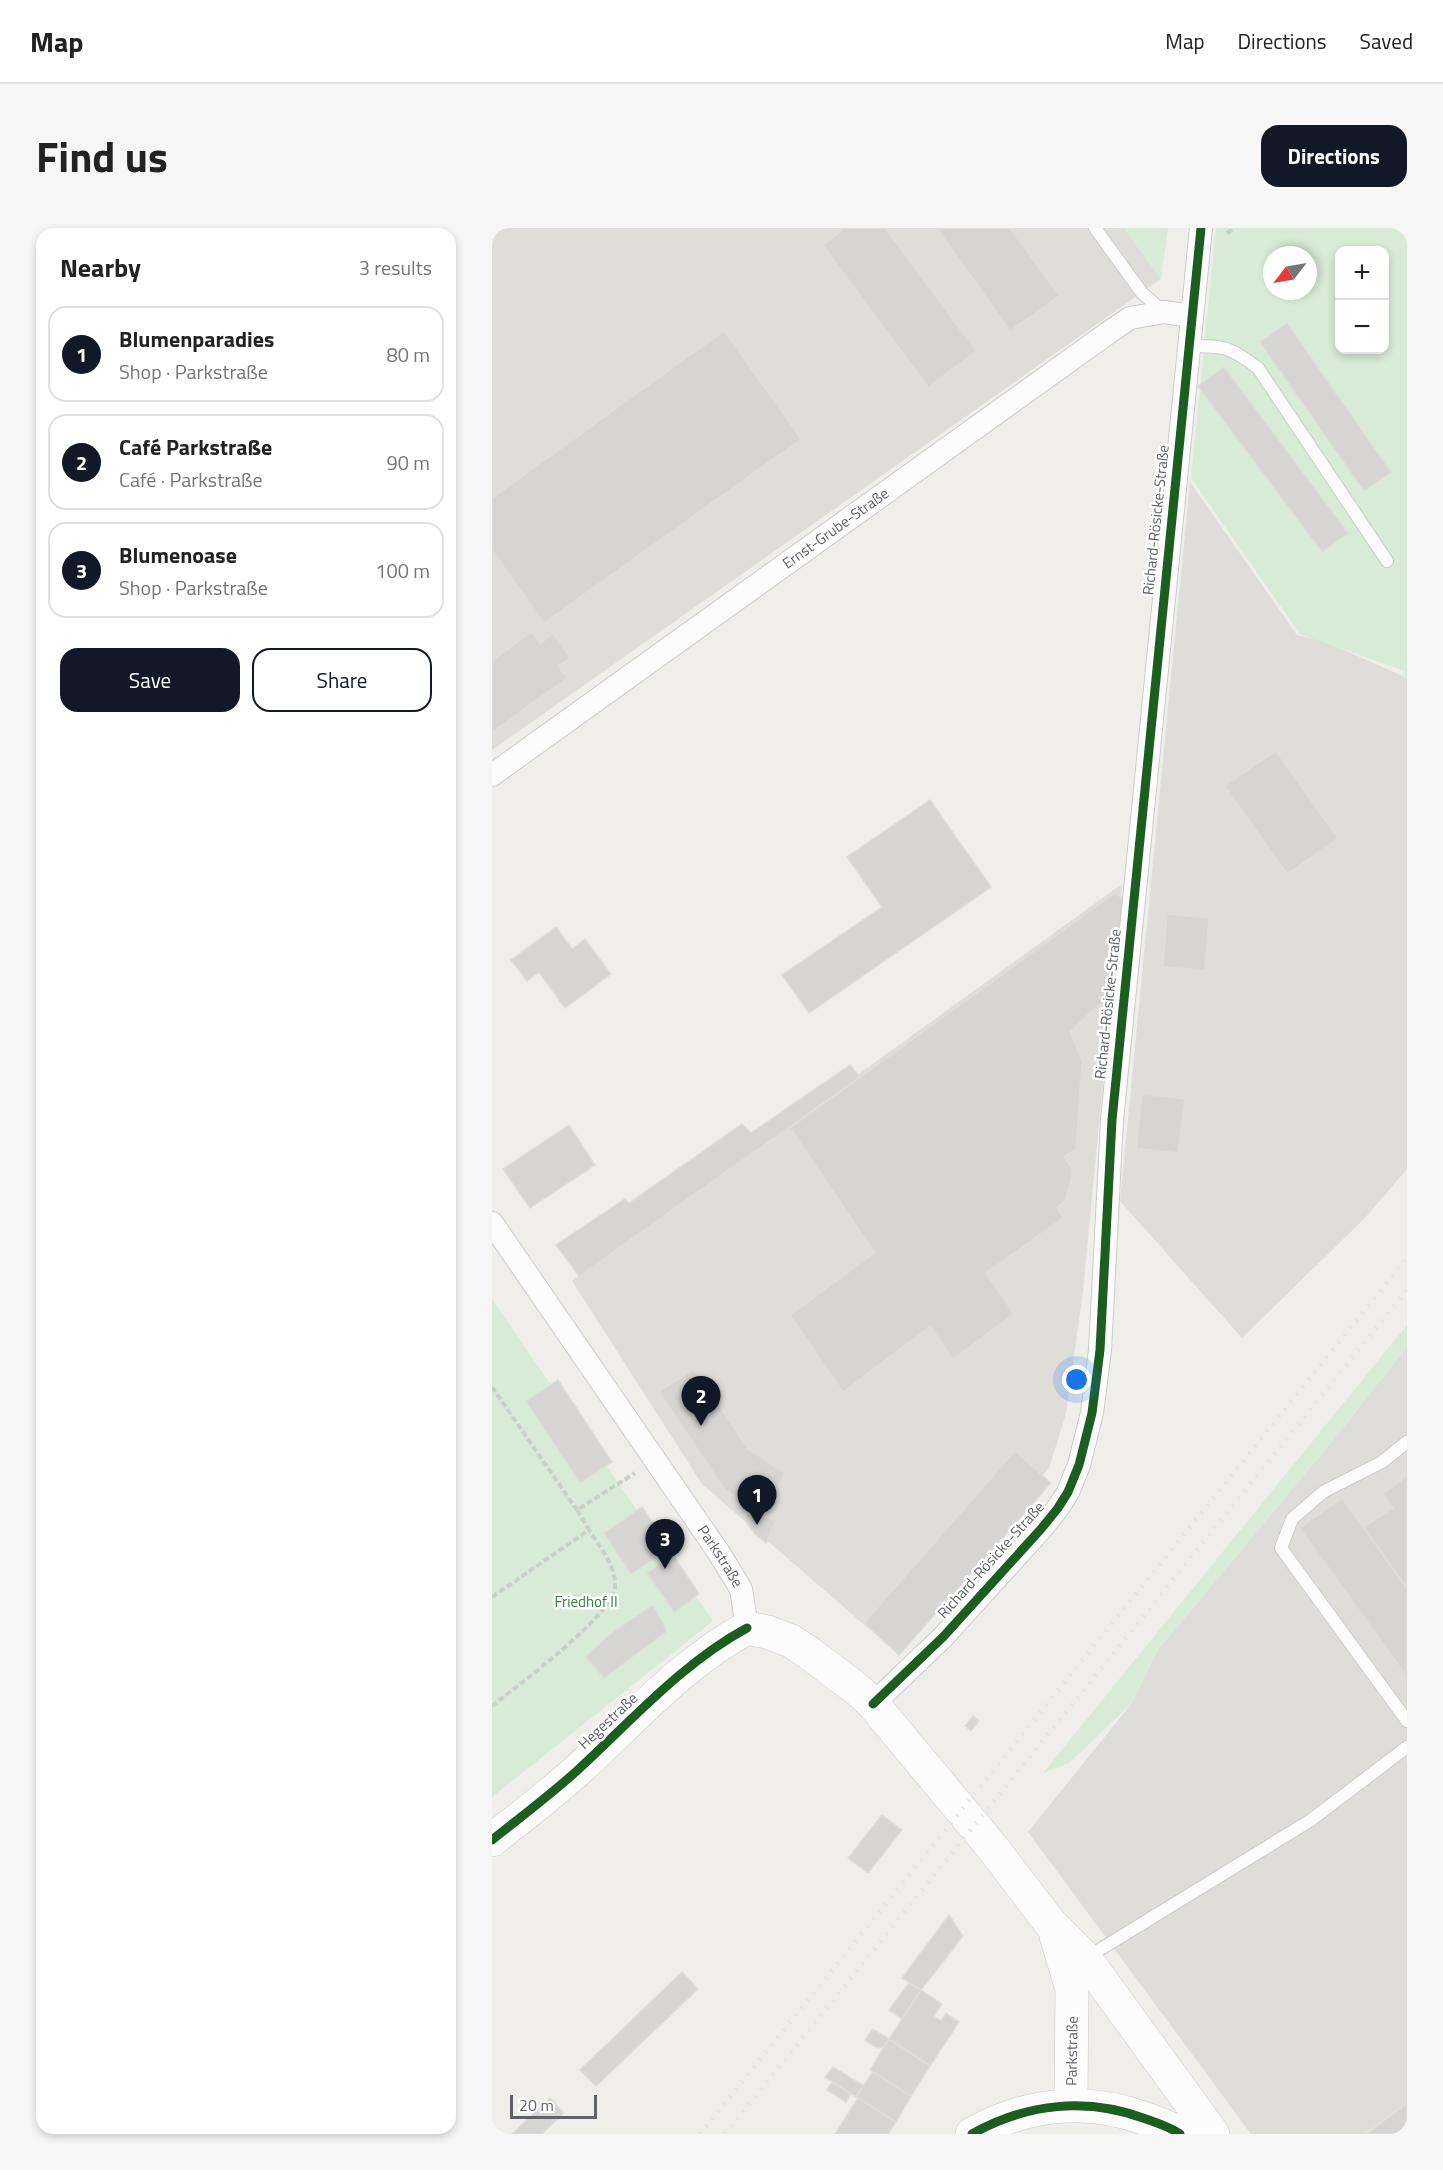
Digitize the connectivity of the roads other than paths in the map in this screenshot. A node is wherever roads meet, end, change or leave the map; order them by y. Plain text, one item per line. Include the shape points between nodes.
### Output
1 (1095, 228) edge
2 (1201, 228) edge
3 (1164, 312) junction
4 (1192, 315) junction
5 (1188, 346) junction
6 (1386, 561) dead end
7 (492, 776) edge
8 (492, 1223) edge
9 (1407, 1442) edge
10 (747, 1628) junction
11 (873, 1704) junction
12 (1407, 1721) edge
13 (1407, 1747) edge
14 (492, 1840) edge
15 (1050, 1923) junction
16 (1084, 1958) junction
17 (1071, 2104) junction
18 (972, 2134) edge
19 (1180, 2134) edge
20 (1213, 2134) edge

1 - 3 lane via 1142,293
2 - 4 street, Richard-Rösicke-Straße
3 - 4 street, Ernst-Grube-Straße
3 - 7 street, Ernst-Grube-Straße via 1130,318 1108,333
4 - 5 street, Richard-Rösicke-Straße
5 - 6 lane via 1221,346 1258,368
5 - 11 street, Richard-Rösicke-Straße via 1112,1120 1100,1350 1092,1413 1079,1465 1058,1508 942,1637
8 - 10 street, Parkstraße via 719,1553 741,1589
9 - 12 lane via 1382,1462 1323,1492 1292,1519 1281,1548
10 - 11 street, Parkstraße via 791,1641
10 - 14 street, Hegestraße via 721,1642 676,1678 578,1770
11 - 15 street, Parkstraße
13 - 16 lane via 1311,1820
15 - 16 street, Parkstraße
15 - 17 street, Parkstraße via 1072,1989
16 - 20 street, Parkstraße
17 - 18 street via 1035,2108
17 - 19 street, Parkstraße via 1131,2114

